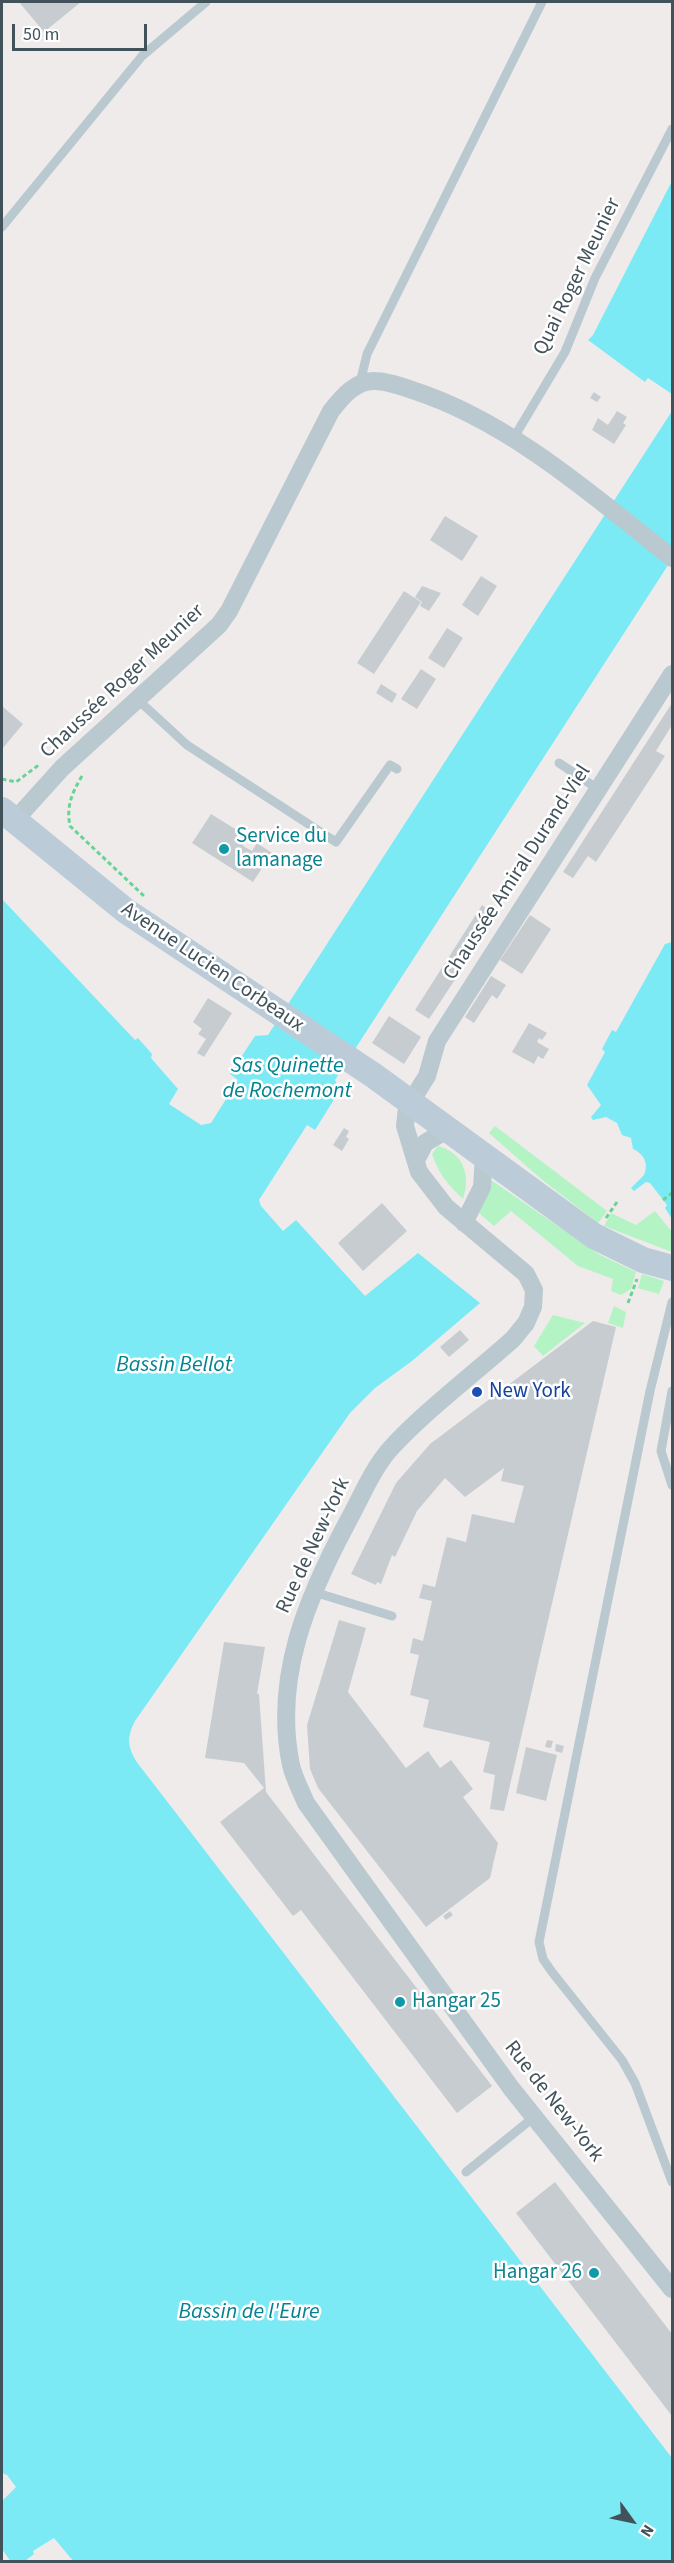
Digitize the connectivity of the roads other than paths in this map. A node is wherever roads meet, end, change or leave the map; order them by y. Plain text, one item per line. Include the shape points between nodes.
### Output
1 (206, 2) edge
2 (542, 2) edge
3 (672, 129) edge
4 (2, 227) edge
5 (360, 385) junction
6 (513, 439) junction
7 (672, 558) edge
8 (672, 674) edge
9 (137, 699) junction
10 (559, 763) dead end
11 (396, 769) dead end
12 (598, 789) junction
13 (8, 815) edge
14 (411, 1101) junction
15 (448, 1129) junction
16 (484, 1156) junction
17 (416, 1160) junction
18 (464, 1223) junction
19 (672, 1268) edge
20 (672, 1302) edge
21 (672, 1393) edge
22 (672, 1485) edge
23 (314, 1592) junction
24 (392, 1616) dead end
25 (534, 2117) junction
26 (466, 2172) dead end
27 (672, 2182) edge
28 (672, 2289) edge

1 - 4 lane via 142,56
2 - 5 lane via 368,354
3 - 6 lane, Quai Roger Meunier via 595,278 565,352
5 - 6 street via 374,381 439,399
5 - 9 street, Chaussée Roger Meunier via 342,397 331,411 229,611 219,625
6 - 7 street
8 - 12 street, Chaussée Amiral Durand-Viel
9 - 11 lane via 187,745 336,842 390,765
9 - 13 street, Chaussée Roger Meunier
10 - 12 lane
12 - 14 street, Chaussée Amiral Durand-Viel via 437,1041 427,1076
13 - 14 main road, Avenue Lucien Corbeaux via 126,911
14 - 15 main road, Avenue Lucien Corbeaux
14 - 17 street, Rue de New-York via 405,1126
15 - 16 main road, Avenue Lucien Corbeaux
15 - 17 street via 424,1143
16 - 18 street via 482,1187
16 - 19 main road, Avenue Lucien Corbeaux via 594,1236 643,1260
17 - 18 street, Rue de New-York via 419,1172
18 - 23 street, Rue de New-York via 526,1274 534,1290 533,1306 513,1339 391,1449 374,1473
20 - 27 lane via 650,1391 539,1942 543,1959 552,1972 622,2060 638,2091
21 - 22 lane via 661,1451
23 - 24 lane
23 - 25 street, Rue de New-York via 301,1620 287,1697 286,1735 292,1768 306,1803
25 - 26 lane
25 - 28 street, Rue de New-York

